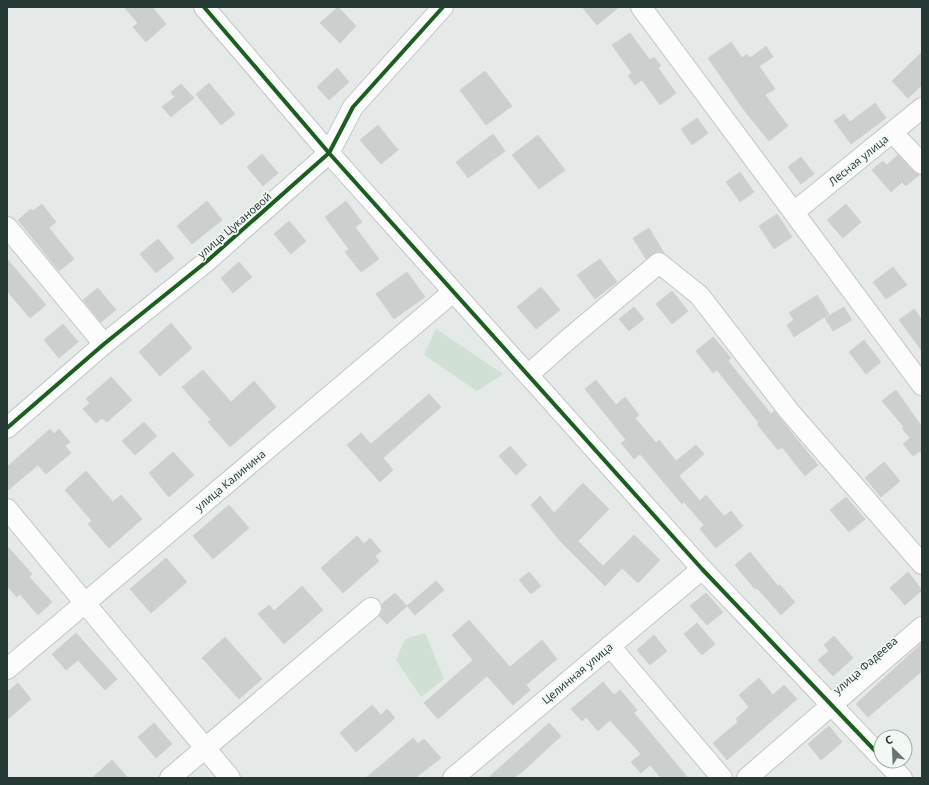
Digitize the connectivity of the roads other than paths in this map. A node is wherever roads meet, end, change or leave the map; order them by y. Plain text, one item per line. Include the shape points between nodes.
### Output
1 (204, 7) edge
2 (443, 7) edge
3 (641, 7) edge
4 (922, 108) edge
5 (893, 133) junction
6 (329, 153) junction
7 (922, 164) edge
8 (794, 212) junction
9 (7, 227) edge
10 (453, 292) junction
11 (104, 344) junction
12 (528, 375) junction
13 (922, 384) edge
14 (7, 428) edge
15 (7, 509) edge
16 (922, 564) edge
17 (702, 569) junction
18 (85, 603) junction
19 (371, 608) dead end
20 (922, 627) edge
21 (610, 646) junction
22 (7, 669) edge
23 (832, 706) junction
24 (205, 748) junction
25 (873, 749) edge
26 (893, 769) edge
27 (170, 778) edge
28 (230, 778) edge
29 (453, 778) edge
30 (722, 778) edge
31 (747, 778) edge
32 (902, 778) edge

1 - 6 street
2 - 6 street, улица Цукановой via 353,107
3 - 8 street
4 - 5 street, Лесная улица
5 - 7 street
5 - 8 street, Лесная улица
6 - 10 street
6 - 11 street, улица Цукановой via 206,262
8 - 13 street
9 - 11 street
10 - 12 street
10 - 18 street, улица Калинина
11 - 14 street, улица Цукановой
12 - 16 street via 659,263 699,295 789,410
12 - 17 street
15 - 18 street
17 - 21 street, Целинная улица
17 - 23 street
18 - 22 street, улица Калинина
18 - 24 street
19 - 24 street
20 - 23 street, улица Фадеева
21 - 29 street, Целинная улица
21 - 30 street
23 - 25 street
23 - 31 street, улица Фадеева
24 - 27 street
24 - 28 street
26 - 32 street

